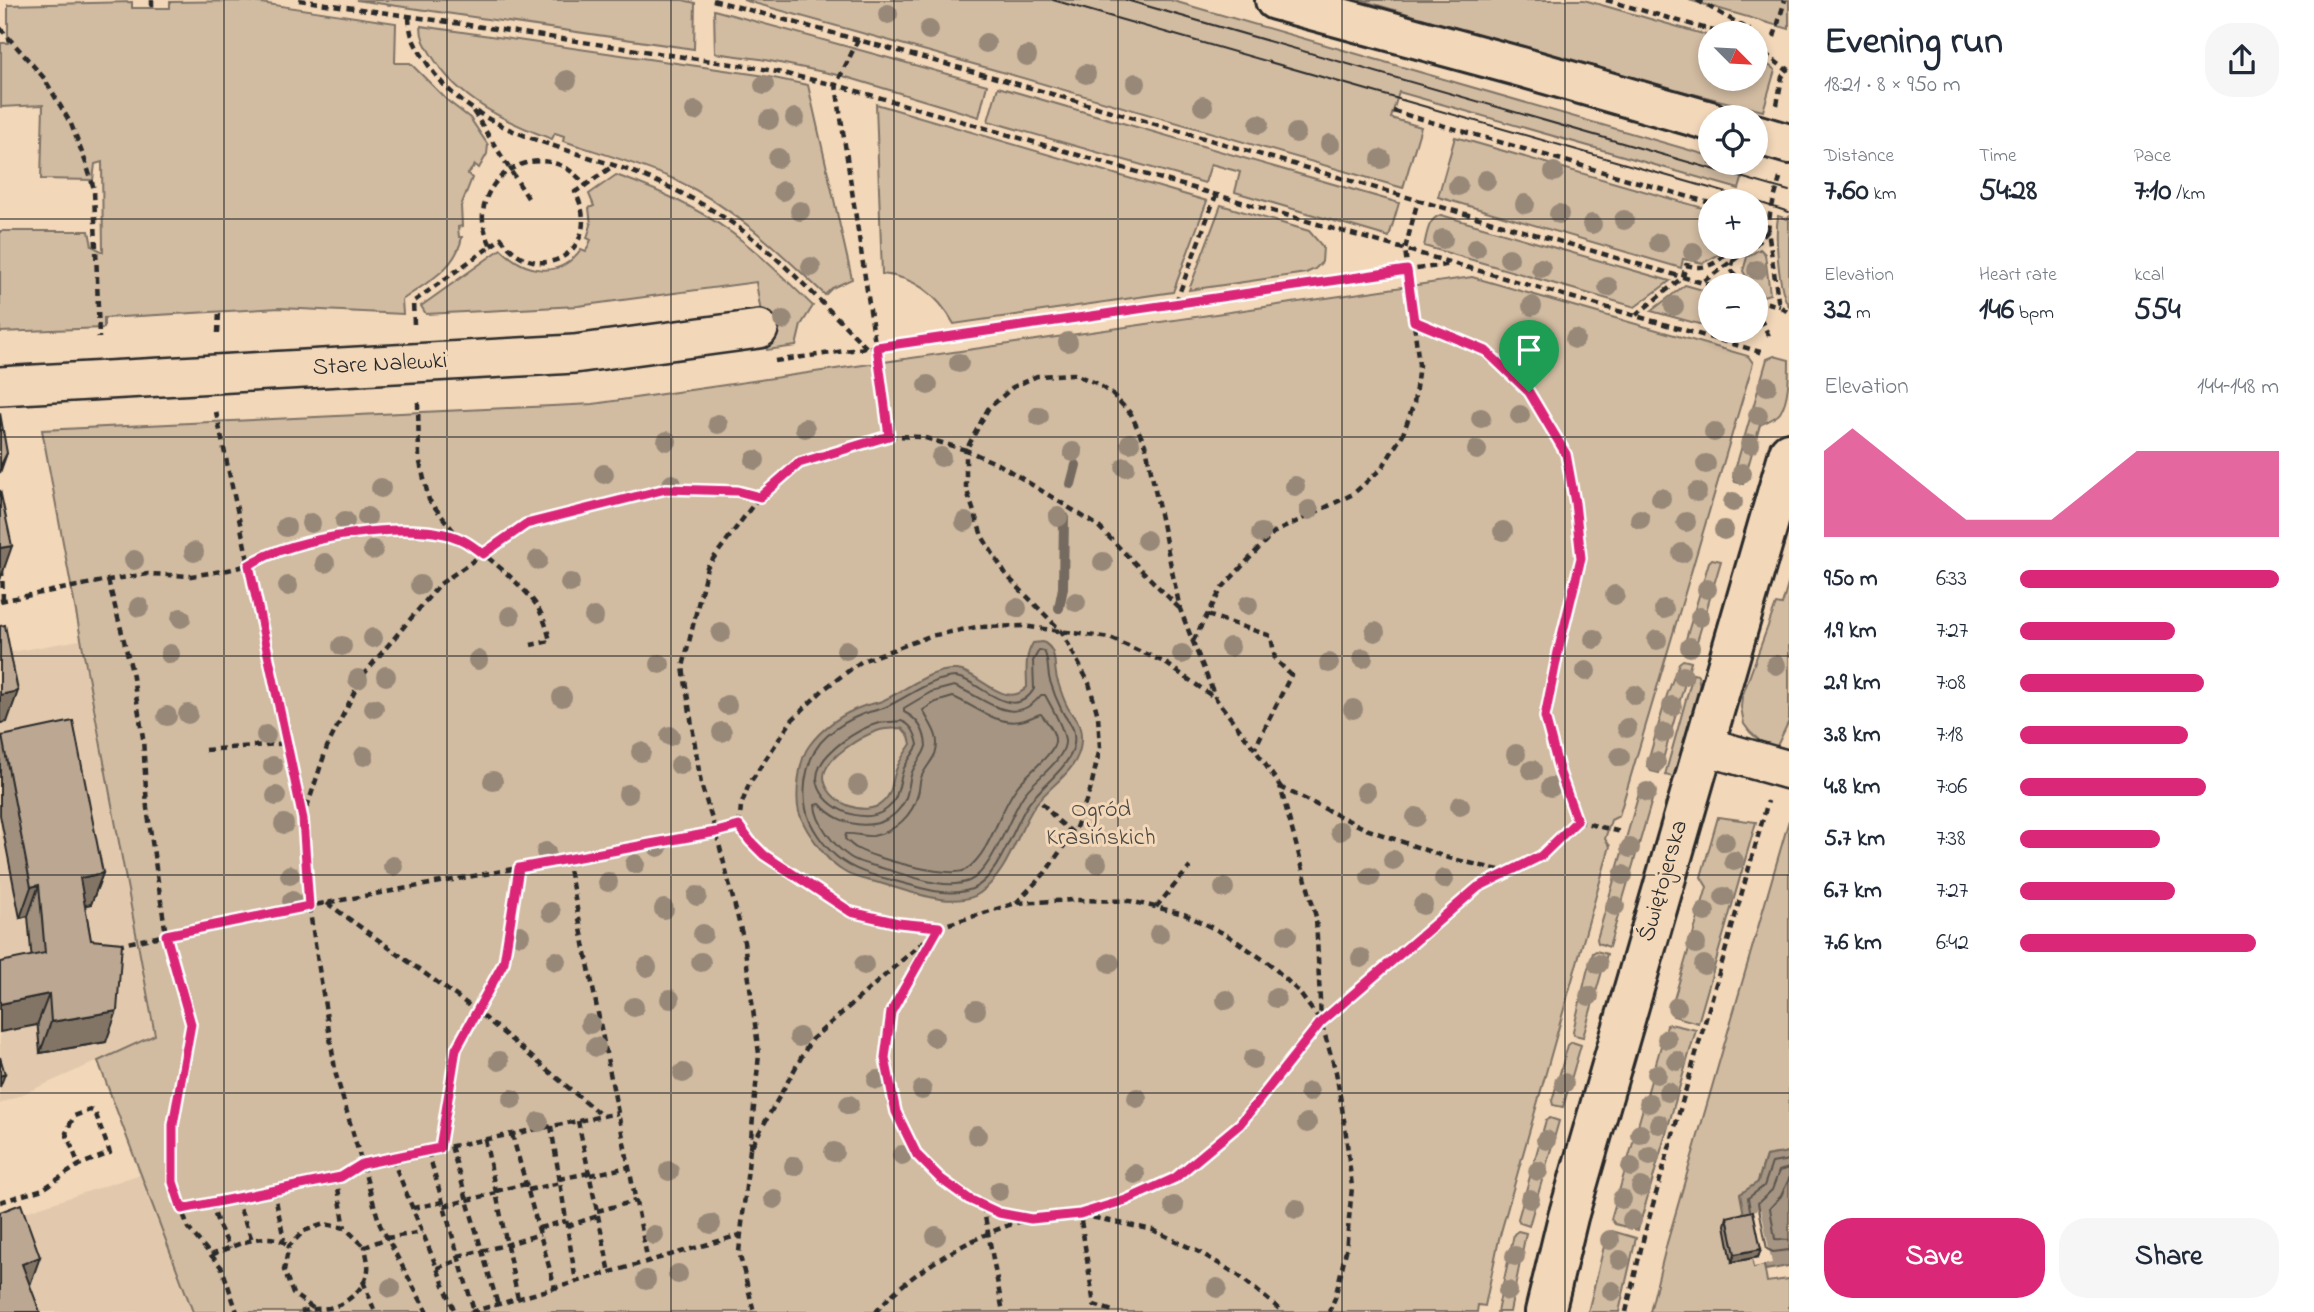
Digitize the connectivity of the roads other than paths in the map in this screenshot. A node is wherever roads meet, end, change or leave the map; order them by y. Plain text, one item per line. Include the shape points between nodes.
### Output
1 (1275, 0) edge
2 (1698, 118) edge
3 (762, 346) road end
4 (0, 386) edge
5 (1789, 452) edge
6 (1704, 746) junction
7 (1780, 780) edge
8 (1545, 1312) edge

1 - 2 street
3 - 4 street, Stare Nalewki
5 - 6 street, Świętojerska
6 - 7 street
6 - 8 street, Świętojerska via 1568,1217

